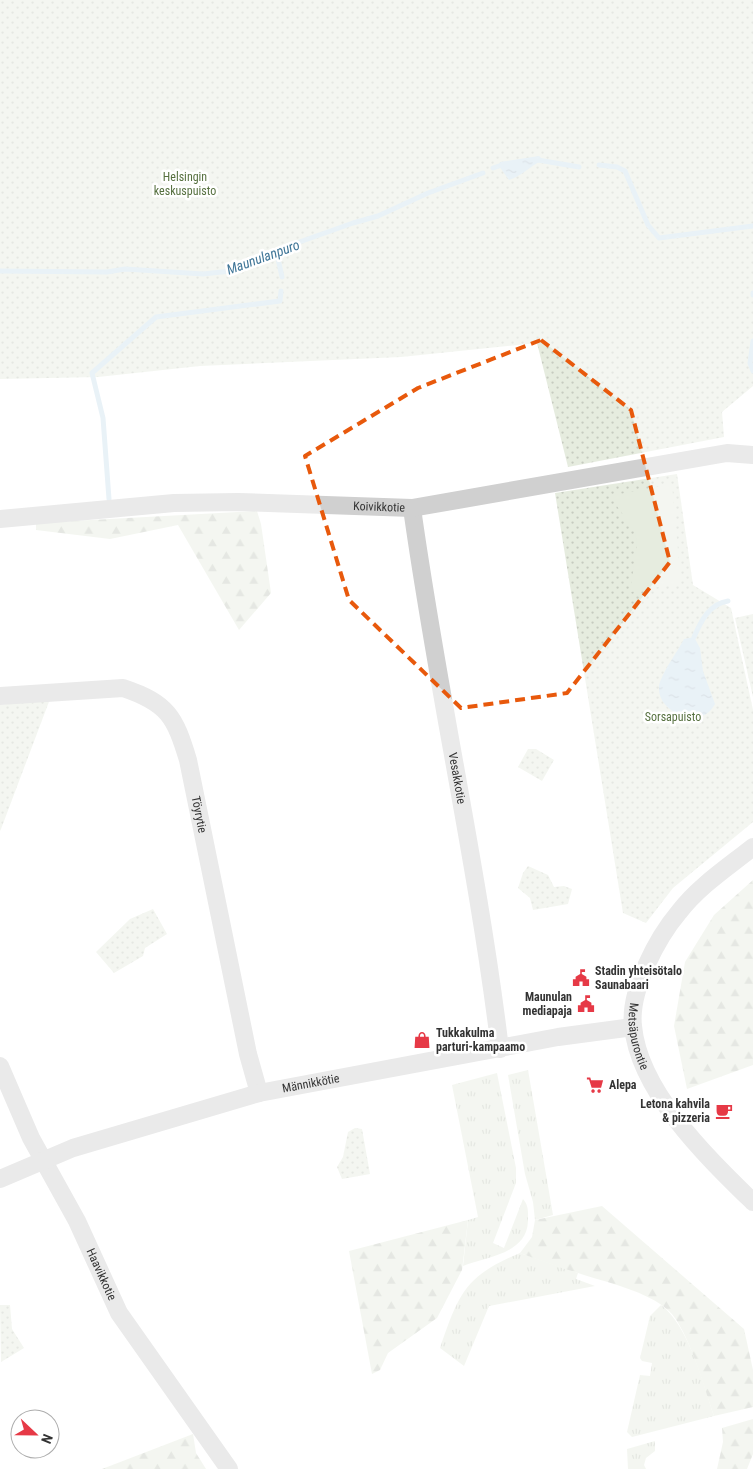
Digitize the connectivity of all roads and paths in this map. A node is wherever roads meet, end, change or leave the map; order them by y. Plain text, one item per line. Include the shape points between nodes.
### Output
1 (753, 456) edge
2 (412, 508) junction
3 (0, 519) edge
4 (0, 696) edge
5 (753, 847) edge
6 (633, 1026) junction
7 (500, 1049) junction
8 (0, 1066) edge
9 (259, 1093) junction
10 (45, 1160) junction
11 (0, 1179) edge
12 (753, 1202) edge
13 (229, 1469) edge

1 - 2 street, Koivikkotie via 727,452
2 - 3 street, Koivikkotie via 174,503
2 - 7 street, Vesakkotie
4 - 9 street, Töyrytie via 124,688 142,694 170,714 188,760 248,1054
5 - 6 street, Metsäpurontie via 705,884 679,911 660,939 636,999 632,1012
6 - 7 street, Männikkötie
6 - 12 street, Metsäpurontie via 637,1050 671,1113 702,1151
7 - 9 street, Männikkötie
8 - 10 street, Haavikkotie via 31,1138
9 - 10 street, Männikkötie via 73,1148
10 - 11 street, Männikkötie
10 - 13 street, Haavikkotie via 119,1313

